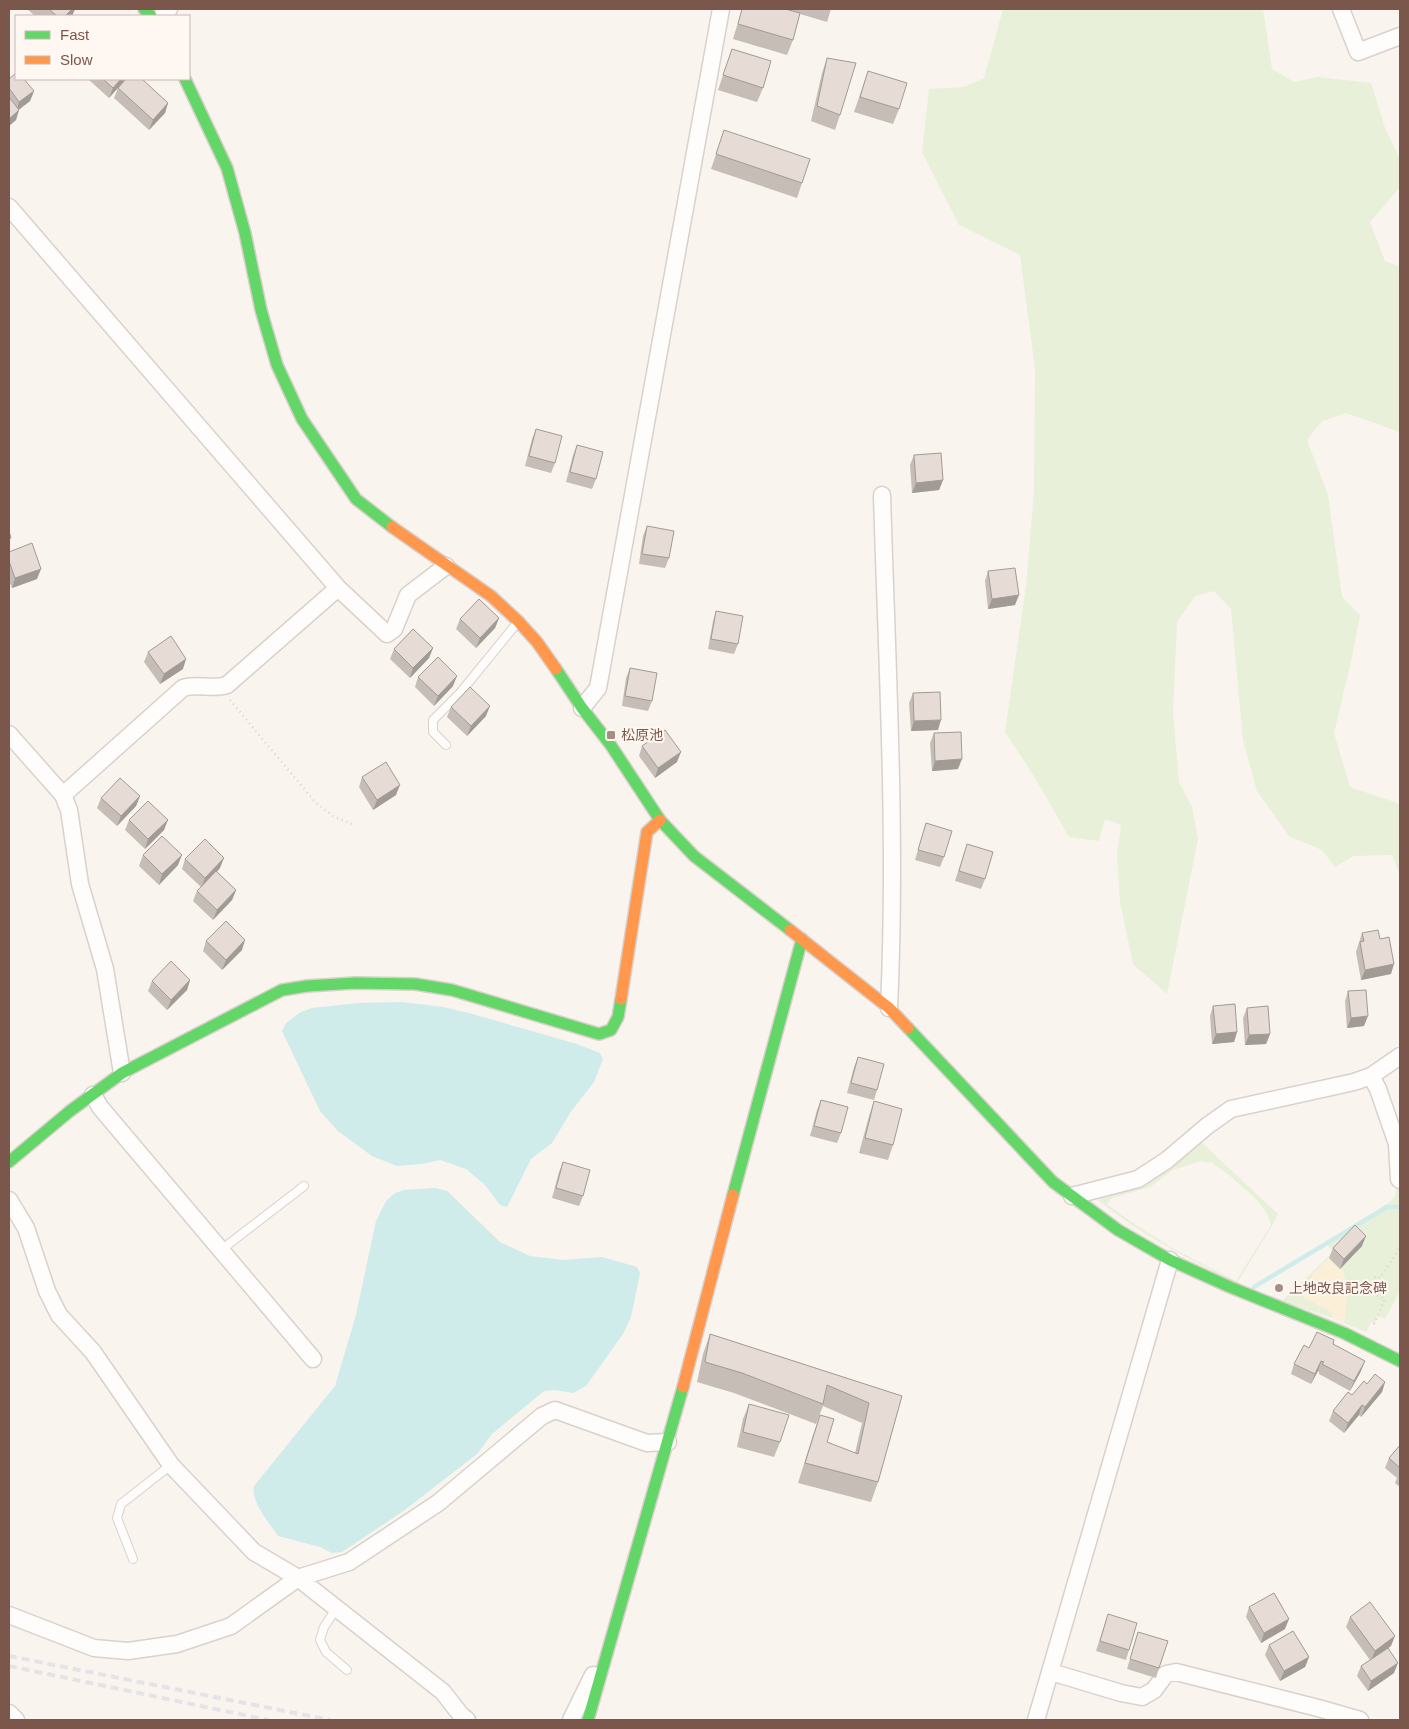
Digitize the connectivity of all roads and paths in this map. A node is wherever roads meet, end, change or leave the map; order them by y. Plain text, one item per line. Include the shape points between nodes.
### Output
1 (720, 9) edge
2 (1341, 9) edge
3 (1400, 36) edge
4 (185, 80) edge
5 (9, 207) edge
6 (882, 495) dead end
7 (446, 566) junction
8 (338, 588) junction
9 (518, 621) junction
10 (220, 688) junction
11 (582, 708) junction
12 (9, 734) edge
13 (446, 745) dead end
14 (63, 795) junction
15 (660, 820) junction
16 (352, 824) dead end
17 (802, 938) junction
18 (889, 1008) junction
19 (1400, 1056) edge
20 (122, 1073) junction
21 (1371, 1076) junction
22 (93, 1095) junction
23 (9, 1162) edge
24 (1400, 1180) edge
25 (304, 1186) dead end
26 (1072, 1196) junction
27 (9, 1200) edge
28 (1400, 1248) edge
29 (220, 1250) junction
30 (1170, 1260) junction
31 (1359, 1287) dead end
32 (1368, 1291) junction
33 (1365, 1343) junction
34 (314, 1359) dead end
35 (1400, 1361) edge
36 (668, 1442) junction
37 (171, 1464) junction
38 (133, 1558) dead end
39 (298, 1578) junction
40 (336, 1609) junction
41 (9, 1615) edge
42 (610, 1637) junction
43 (347, 1670) dead end
44 (1051, 1672) junction
45 (9, 1713) edge
46 (1038, 1713) edge
47 (16, 1720) edge
48 (467, 1720) edge
49 (571, 1720) edge
50 (588, 1720) edge
51 (1026, 1720) edge
52 (1360, 1720) edge

1 - 11 street via 598,688
2 - 3 street via 1358,52
4 - 7 street via 227,168 277,366 302,419 356,499
5 - 8 street
6 - 18 street via 892,904
7 - 8 street via 408,595 394,629 387,634
7 - 9 street via 491,596
8 - 10 street
9 - 11 street via 537,642
9 - 13 lane via 460,693 432,720 433,732
10 - 14 street via 183,688
10 - 16 path via 315,802 333,816
11 - 15 street
12 - 14 street
14 - 20 street via 69,810 80,884 105,969
15 - 17 street via 694,856
15 - 20 street via 647,832 618,1016 611,1030 599,1034 452,990 415,984 307,986 282,990
17 - 18 street
17 - 36 street
18 - 26 street via 1053,1182
19 - 21 street
20 - 22 street
21 - 24 street via 1397,1144
21 - 26 street via 1231,1109 1138,1179
22 - 23 street
22 - 29 street
25 - 29 lane
26 - 30 street via 1118,1230
27 - 37 street via 26,1228 47,1291 59,1315 93,1352
28 - 32 path via 1380,1278 1376,1276
29 - 34 street
30 - 33 street
30 - 44 street
31 - 32 path
32 - 33 path via 1385,1299
33 - 35 street
36 - 39 street via 647,1443 555,1410 542,1416 438,1503 349,1562
36 - 42 street
37 - 38 lane via 121,1504 117,1518
37 - 39 street via 254,1552
39 - 40 street
39 - 41 street via 231,1626 177,1644 128,1652 94,1648
40 - 43 lane via 320,1640 326,1652
40 - 48 street via 443,1692
42 - 49 street
42 - 50 street
44 - 46 street
44 - 52 street via 1142,1697 1154,1690 1166,1674 1176,1672
45 - 47 street
46 - 51 street via 1032,1702

